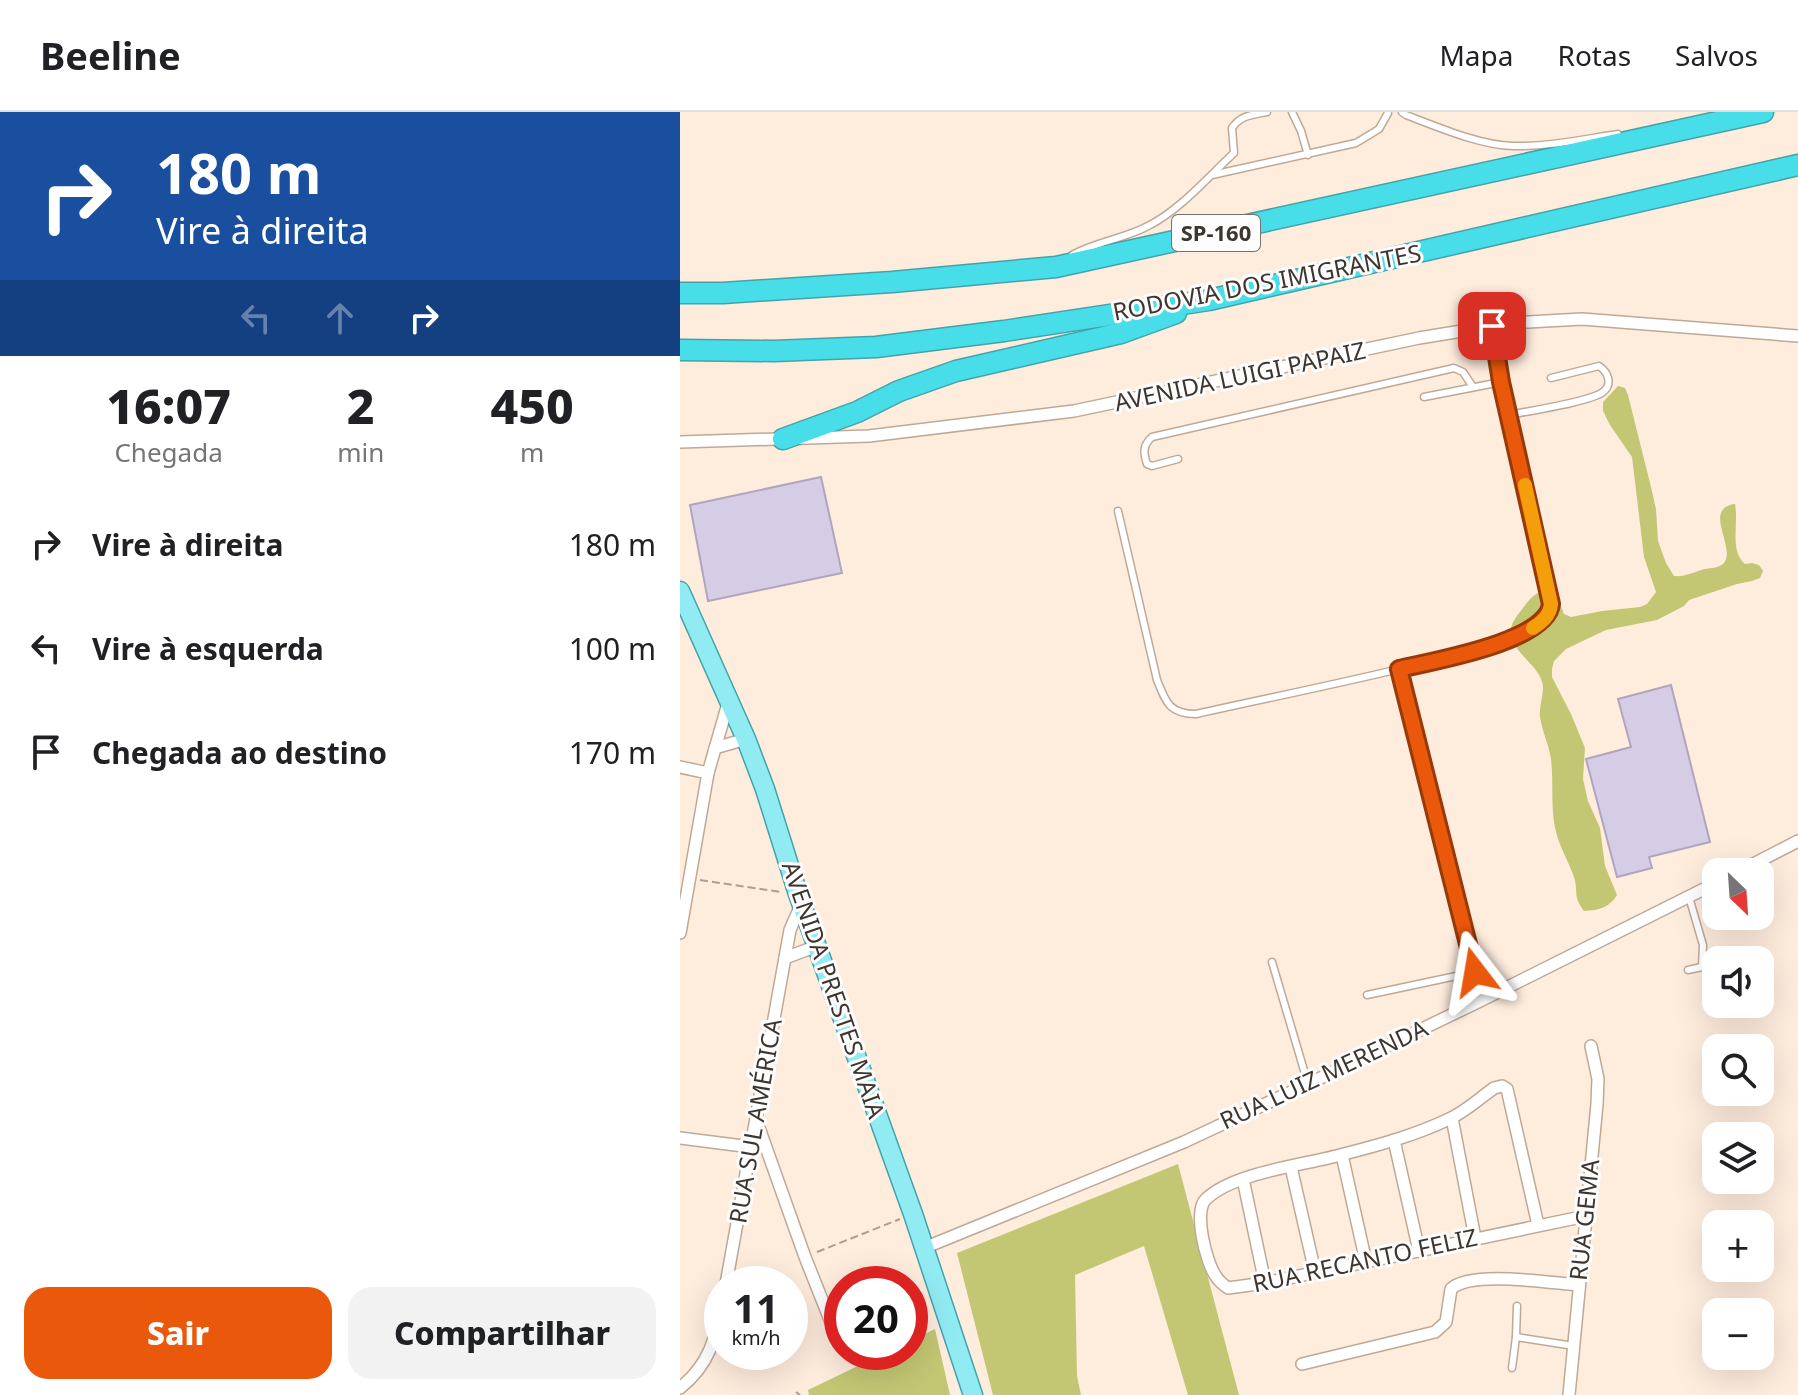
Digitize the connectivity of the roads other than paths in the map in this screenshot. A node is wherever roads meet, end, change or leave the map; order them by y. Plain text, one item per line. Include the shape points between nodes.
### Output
1 (1267, 112) edge
2 (1292, 112) edge
3 (1388, 113) edge
4 (1404, 114) edge
5 (1754, 114) edge
6 (1640, 131) dead end
7 (1673, 131) junction
8 (1625, 133) dead end
9 (1308, 155) junction
10 (1798, 165) edge
11 (1209, 176) junction
12 (1056, 267) junction
13 (680, 293) edge
14 (1209, 300) junction
15 (1492, 326) junction
16 (1798, 336) edge
17 (680, 350) edge
18 (1551, 378) dead end
19 (1501, 382) junction
20 (1473, 387) junction
21 (1424, 397) dead end
22 (1509, 415) junction
23 (783, 439) junction
24 (680, 442) edge
25 (1178, 459) dead end
26 (1118, 511) dead end
27 (680, 591) edge
28 (1399, 669) junction
29 (729, 700) junction
30 (746, 739) junction
31 (715, 748) junction
32 (680, 767) edge
33 (708, 773) junction
34 (1798, 841) edge
35 (1765, 858) edge
36 (1702, 890) edge
37 (1689, 897) junction
38 (800, 899) junction
39 (680, 933) edge
40 (1703, 946) edge
41 (817, 948) junction
42 (785, 958) junction
43 (1272, 962) dead end
44 (1702, 967) edge
45 (1688, 970) dead end
46 (1475, 972) junction
47 (1367, 995) dead end
48 (1480, 1001) junction
49 (1591, 1046) dead end
50 (1308, 1084) junction
51 (1452, 1118) junction
52 (757, 1119) junction
53 (680, 1138) edge
54 (1394, 1140) junction
55 (751, 1147) junction
56 (1342, 1155) junction
57 (1291, 1167) junction
58 (1243, 1179) junction
59 (1586, 1216) junction
60 (1538, 1225) junction
61 (1475, 1238) junction
62 (924, 1248) junction
63 (1419, 1251) junction
64 (1366, 1262) junction
65 (729, 1266) edge
66 (1315, 1272) junction
67 (1265, 1283) junction
68 (1579, 1285) junction
69 (824, 1305) edge
70 (1517, 1306) dead end
71 (1516, 1337) junction
72 (1574, 1346) junction
73 (704, 1364) edge
74 (1302, 1364) dead end
75 (1512, 1368) dead end
76 (680, 1388) edge
77 (973, 1395) edge
78 (1569, 1395) edge

1 - 11 lane via 1237,120 1232,128 1234,153
2 - 9 lane
3 - 9 lane via 1379,129 1356,143
4 - 8 lane via 1510,146
5 - 7 highway, SP-160
6 - 7 lane
7 - 12 highway, SP-160
9 - 11 lane
10 - 14 highway, RODOVIA DOS IMIGRANTES
11 - 12 lane via 1166,216 1085,248
12 - 13 highway, SP-160
14 - 17 highway, RODOVIA DOS IMIGRANTES via 876,347
14 - 23 highway via 1121,333 930,379
15 - 16 street, AVENIDA LUIGI PAPAIZ via 1582,319
15 - 19 lane
15 - 23 street, AVENIDA LUIGI PAPAIZ via 1074,411 869,436
18 - 22 lane via 1599,366 1609,384 1599,394
19 - 20 lane
19 - 22 lane
20 - 21 lane
20 - 25 lane via 1454,368 1152,437 1145,443 1147,464
22 - 28 lane via 1550,612 1529,631 1497,645
23 - 24 street, AVENIDA LUIGI PAPAIZ
26 - 28 lane via 1157,680 1172,709 1196,714
27 - 29 main road, AVENIDA PRESTES MAIA
28 - 46 lane
29 - 30 main road, AVENIDA PRESTES MAIA
29 - 31 street
30 - 31 street
30 - 38 main road, AVENIDA PRESTES MAIA
31 - 33 street
32 - 33 street
33 - 39 street
34 - 35 street
36 - 37 street, RUA LUIZ MERENDA
37 - 40 lane
37 - 48 street, RUA LUIZ MERENDA
38 - 41 main road, AVENIDA PRESTES MAIA
38 - 42 street, RUA SUL AMÉRICA
41 - 42 street
41 - 62 main road, AVENIDA PRESTES MAIA
42 - 52 street, RUA SUL AMÉRICA
43 - 50 lane
44 - 45 lane
46 - 47 lane
46 - 48 lane
48 - 50 street, RUA LUIZ MERENDA
49 - 59 street, RUA GEMA via 1598,1079
50 - 62 street, RUA LUIZ MERENDA via 1184,1142
51 - 54 street, RUA RECANTO FELIZ
51 - 60 street, RUA RECANTO FELIZ via 1494,1088 1507,1089
51 - 61 street
52 - 55 street, RUA SUL AMÉRICA
52 - 69 street
53 - 55 street
54 - 56 street, RUA RECANTO FELIZ
54 - 63 street
55 - 65 street, RUA SUL AMÉRICA
56 - 57 street, RUA RECANTO FELIZ
56 - 64 street
57 - 58 street, RUA RECANTO FELIZ
57 - 66 street
58 - 67 street
58 - 67 street, RUA RECANTO FELIZ via 1202,1203 1208,1262 1228,1288
59 - 60 street, RUA RECANTO FELIZ
59 - 68 street, RUA GEMA
60 - 61 street, RUA RECANTO FELIZ
61 - 63 street, RUA RECANTO FELIZ
62 - 77 main road, AVENIDA PRESTES MAIA
63 - 64 street, RUA RECANTO FELIZ
64 - 66 street, RUA RECANTO FELIZ
66 - 67 street, RUA RECANTO FELIZ
68 - 72 street, RUA GEMA
68 - 74 street via 1499,1279 1458,1284 1451,1289 1446,1322 1435,1332
70 - 71 lane
71 - 72 lane
71 - 75 lane
72 - 78 street, RUA GEMA
73 - 76 street

